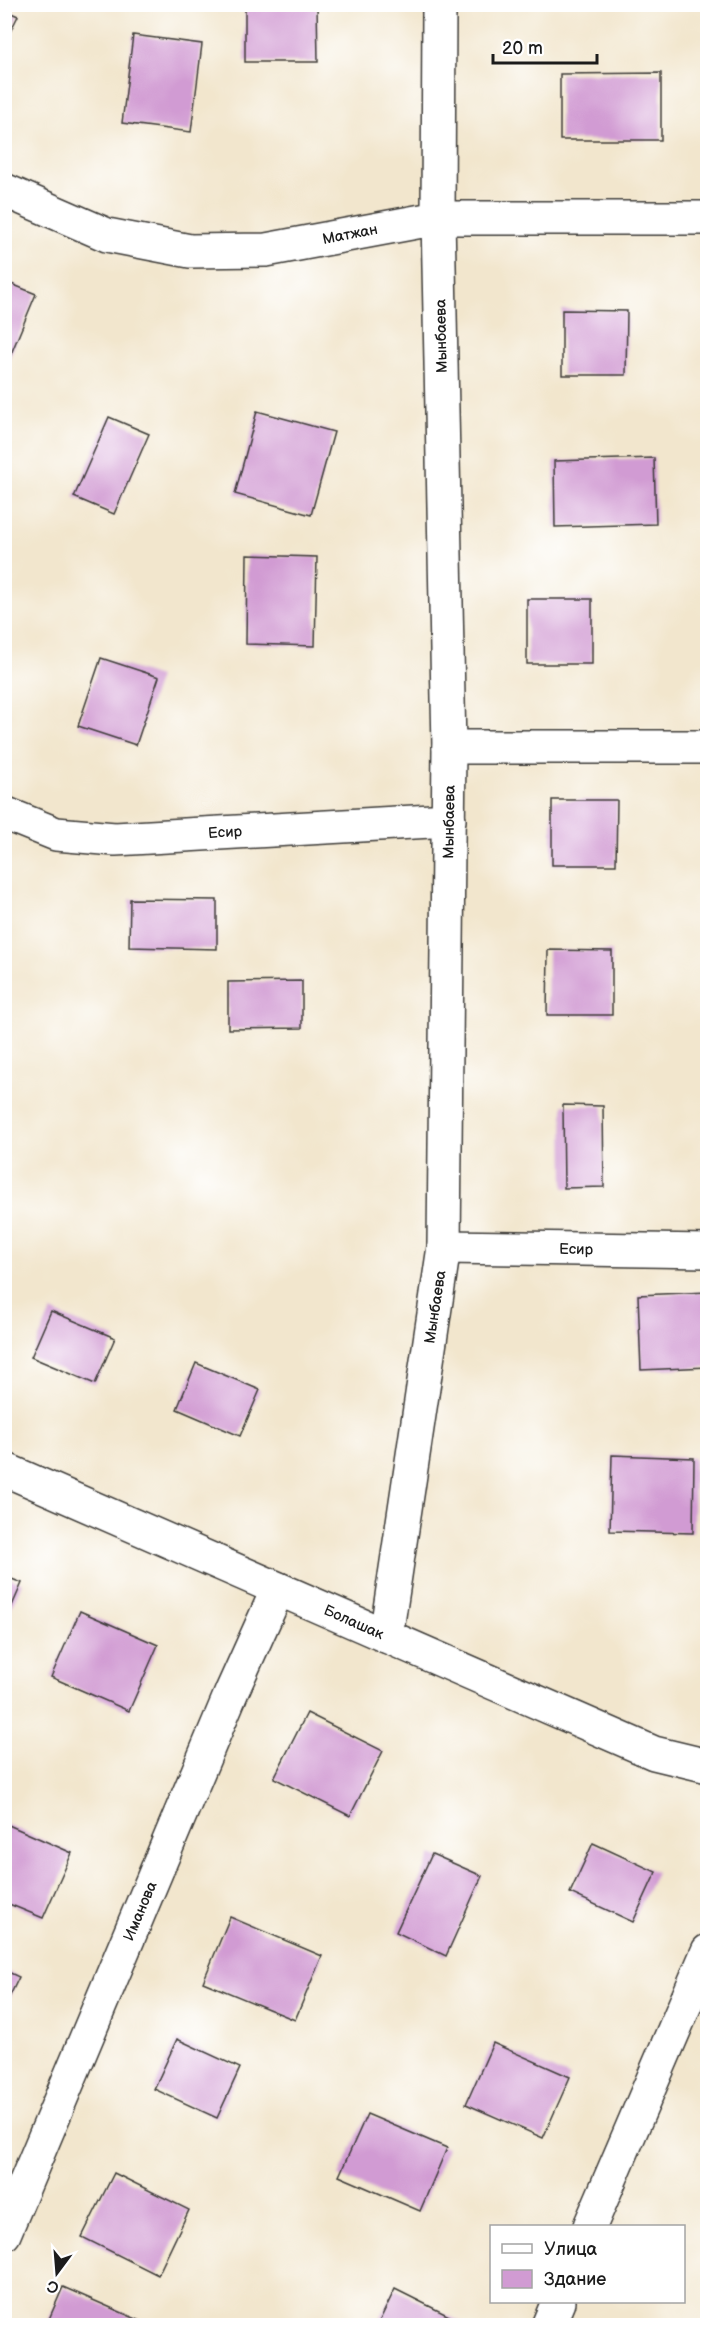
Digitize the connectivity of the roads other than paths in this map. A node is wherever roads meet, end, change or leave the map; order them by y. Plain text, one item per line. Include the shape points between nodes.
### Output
1 (439, 4) edge
2 (4, 190) edge
3 (438, 218) junction
4 (708, 218) edge
5 (449, 747) junction
6 (708, 747) edge
7 (4, 813) edge
8 (449, 820) junction
9 (444, 1247) junction
10 (708, 1251) edge
11 (4, 1468) edge
12 (278, 1588) junction
13 (386, 1636) junction
14 (708, 1766) edge
15 (708, 1951) edge
16 (590, 2225) edge
17 (4, 2234) edge
18 (557, 2303) edge
19 (548, 2325) edge

1 - 3 street, Мынбаева
2 - 3 street, Матжан via 107,235 189,251 266,250
3 - 4 street, Матжан
3 - 5 street, Мынбаева
5 - 6 street
5 - 8 street, Мынбаева
7 - 8 street, Есир via 56,834 115,839
8 - 9 street, Мынбаева
9 - 10 street, Есир
9 - 13 street, Мынбаева
11 - 12 street, Болашак
12 - 13 street, Болашак
12 - 17 street, Иманова
13 - 14 street, Болашак via 654,1753
15 - 16 street
18 - 19 street

